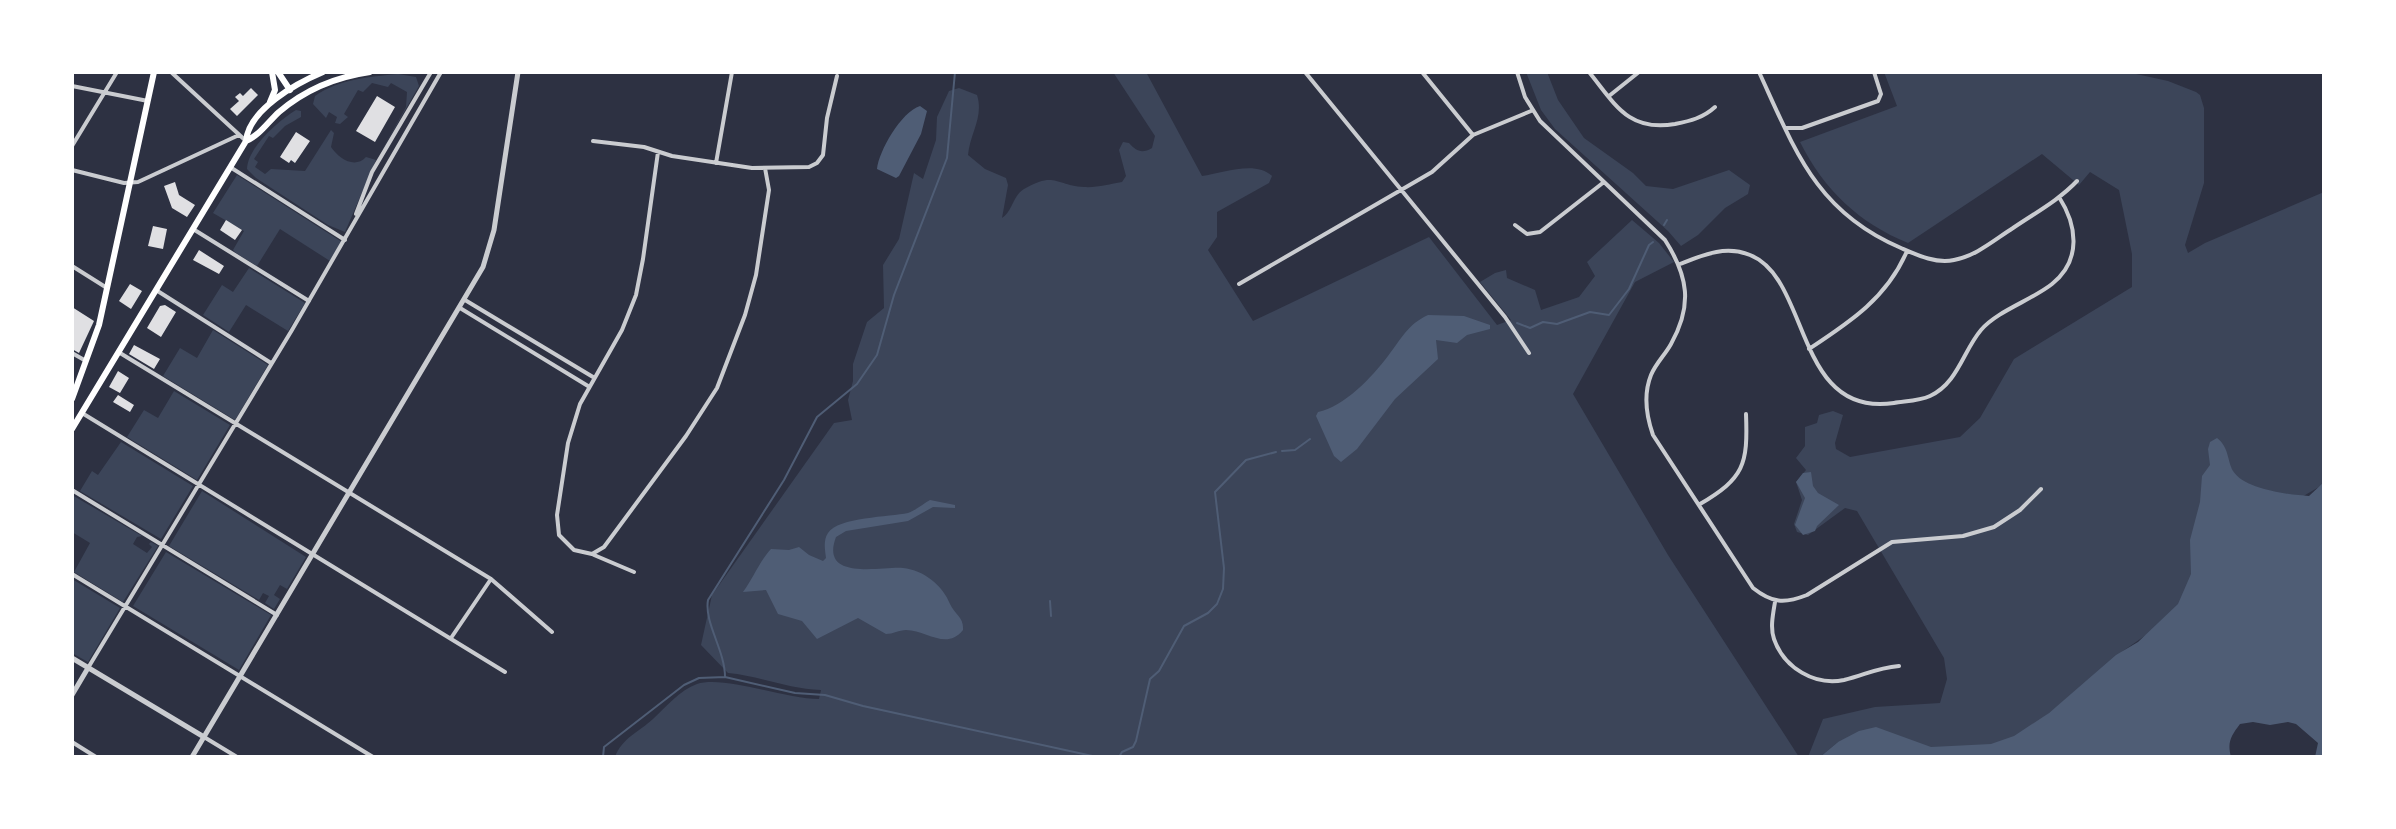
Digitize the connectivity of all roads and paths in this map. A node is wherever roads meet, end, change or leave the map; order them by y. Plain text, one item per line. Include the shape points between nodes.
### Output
1 (117, 72) edge
2 (154, 72) edge
3 (171, 72) edge
4 (278, 72) edge
5 (323, 72) edge
6 (370, 72) edge
7 (431, 72) edge
8 (441, 72) edge
9 (518, 72) edge
10 (732, 72) edge
11 (1305, 72) edge
12 (1422, 72) edge
13 (1517, 72) edge
14 (1589, 72) edge
15 (1639, 72) edge
16 (1759, 72) edge
17 (1874, 72) edge
18 (837, 76) dead end
19 (72, 86) edge
20 (291, 89) junction
21 (104, 93) junction
22 (1609, 96) junction
23 (298, 98) junction
24 (148, 101) junction
25 (268, 105) junction
26 (1715, 107) dead end
27 (1532, 111) junction
28 (1784, 128) junction
29 (239, 135) junction
30 (1473, 135) junction
31 (246, 141) junction
32 (593, 141) dead end
33 (72, 146) edge
34 (658, 152) junction
35 (716, 163) junction
36 (230, 167) junction
37 (765, 168) junction
38 (72, 170) edge
39 (2077, 181) dead end
40 (1604, 182) junction
41 (131, 184) junction
42 (1401, 189) junction
43 (2059, 197) junction
44 (353, 224) junction
45 (1515, 225) dead end
46 (193, 229) junction
47 (345, 240) junction
48 (1907, 251) junction
49 (1680, 264) junction
50 (72, 266) edge
51 (1239, 284) dead end
52 (108, 288) junction
53 (156, 290) junction
54 (465, 300) junction
55 (309, 301) junction
56 (460, 308) junction
57 (1809, 349) junction
58 (117, 352) junction
59 (72, 353) edge
60 (1529, 353) dead end
61 (86, 361) junction
62 (271, 363) junction
63 (593, 377) junction
64 (588, 386) junction
65 (72, 399) edge
66 (82, 413) junction
67 (1746, 414) dead end
68 (235, 424) junction
69 (72, 429) edge
70 (199, 486) junction
71 (2041, 489) dead end
72 (72, 490) edge
73 (349, 493) junction
74 (1700, 504) junction
75 (162, 545) junction
76 (592, 554) junction
77 (313, 555) junction
78 (634, 572) dead end
79 (72, 574) edge
80 (491, 579) junction
81 (1775, 602) junction
82 (126, 607) junction
83 (277, 615) junction
84 (552, 632) dead end
85 (451, 638) junction
86 (72, 658) edge
87 (1899, 666) dead end
88 (88, 668) junction
89 (505, 672) dead end
90 (240, 677) junction
91 (72, 695) edge
92 (204, 737) junction
93 (72, 742) edge
94 (96, 757) edge
95 (192, 757) edge
96 (237, 757) edge
97 (373, 757) edge

1 - 21 street
2 - 24 main road
3 - 29 street
4 - 20 main road
4 - 25 main road
5 - 20 main road
6 - 23 main road via 335,79
7 - 44 street via 372,172
8 - 44 street
9 - 54 street via 494,230
10 - 35 street
11 - 42 street
12 - 30 street
13 - 27 street
14 - 22 street
15 - 22 street
16 - 28 street
17 - 28 street via 1878,101 1802,128
18 - 37 street via 821,160 809,167
19 - 21 street
20 - 23 main road
20 - 25 main road
21 - 24 street
21 - 33 street
22 - 26 street via 1631,120 1652,127 1690,122
23 - 31 main road
24 - 41 main road
25 - 31 main road
27 - 30 street
27 - 40 street
28 - 48 street via 1824,196 1864,229
29 - 31 street
29 - 41 street
30 - 42 street via 1441,165
31 - 36 main road
32 - 34 street
34 - 35 street
34 - 63 street via 636,295 612,351
35 - 37 street
36 - 46 main road
36 - 47 street
37 - 76 street via 769,190 756,275 717,388 612,537
38 - 41 street
39 - 43 street
40 - 45 street via 1540,232 1527,234
40 - 49 street via 1665,240
41 - 52 main road
42 - 51 street
42 - 60 street
43 - 48 street via 1963,258 1941,261
43 - 57 street via 2074,232 2065,270 2050,286 1983,328 1938,391 1888,404 1856,400 1834,385
44 - 47 street
46 - 53 main road
46 - 55 street
47 - 55 street
48 - 57 street via 1870,306
49 - 57 street via 1719,251 1754,257 1778,281
49 - 74 street via 1686,290 1683,315 1649,378 1646,415 1653,435
50 - 52 street
52 - 61 main road
53 - 58 main road
53 - 62 street
54 - 56 street
54 - 63 street
55 - 62 street
56 - 64 street
56 - 73 street
58 - 66 main road
58 - 68 street
59 - 61 street
61 - 65 main road
62 - 68 street
63 - 64 street
64 - 76 street via 568,443 556,521 568,546
66 - 69 main road
66 - 70 street
67 - 74 street via 1746,453 1738,474 1727,488
68 - 70 street
68 - 73 street
70 - 75 street
70 - 77 street
71 - 81 street via 2010,518 1985,530 1898,540 1807,595
72 - 75 street
73 - 77 street
73 - 80 street
74 - 81 street via 1753,588
75 - 82 street
75 - 83 street
76 - 78 street
77 - 83 street
77 - 85 street
79 - 82 street
80 - 84 street
80 - 85 street
81 - 87 street via 1773,637 1782,657 1800,673 1843,681 1876,668
82 - 88 street
82 - 90 street
83 - 90 street
85 - 89 street
86 - 88 street
88 - 91 street
88 - 92 street
90 - 92 street
90 - 97 street
92 - 95 street
92 - 96 street
93 - 94 street

